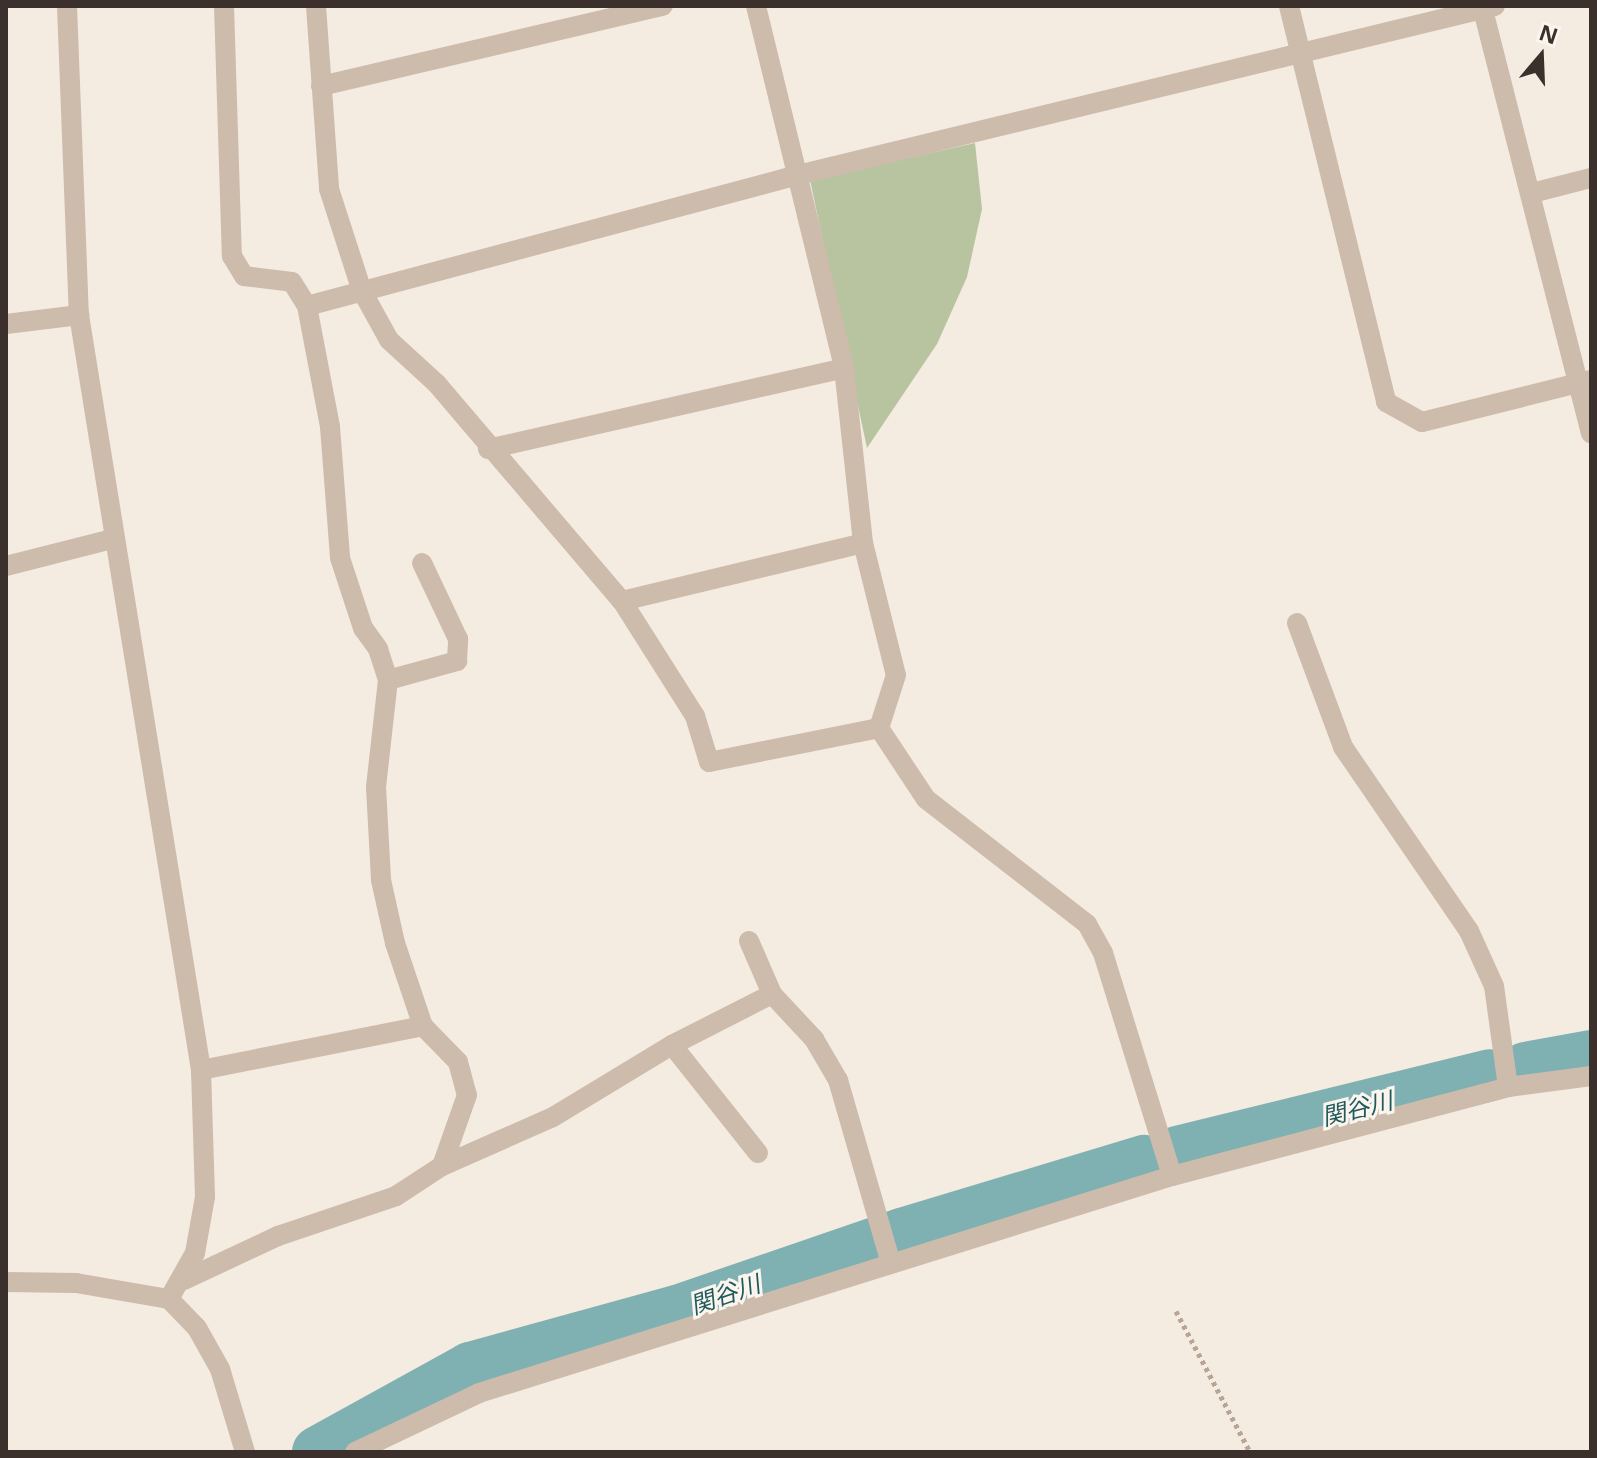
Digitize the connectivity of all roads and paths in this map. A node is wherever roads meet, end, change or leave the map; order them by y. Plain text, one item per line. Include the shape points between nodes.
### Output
1 (67, 6) edge
2 (224, 6) edge
3 (316, 6) edge
4 (663, 6) edge
5 (756, 6) edge
6 (1289, 6) edge
7 (1487, 7) edge
8 (1300, 51) junction
9 (321, 86) junction
10 (798, 175) junction
11 (1591, 178) edge
12 (1532, 193) junction
13 (362, 291) junction
14 (307, 306) junction
15 (79, 315) junction
16 (6, 324) edge
17 (844, 368) junction
18 (1585, 382) edge
19 (1591, 433) edge
20 (488, 449) junction
21 (112, 539) junction
22 (863, 543) junction
23 (422, 563) dead end
24 (6, 566) edge
25 (622, 601) junction
26 (1297, 623) dead end
27 (388, 680) junction
28 (879, 728) junction
29 (749, 941) dead end
30 (772, 994) junction
31 (423, 1026) junction
32 (672, 1045) junction
33 (201, 1070) junction
34 (1591, 1076) edge
35 (1508, 1087) junction
36 (758, 1153) dead end
37 (442, 1166) junction
38 (1172, 1176) junction
39 (888, 1256) junction
40 (184, 1280) junction
41 (6, 1282) edge
42 (169, 1299) junction
43 (1176, 1311) dead end
44 (245, 1452) edge
45 (355, 1452) edge
46 (1250, 1452) edge

1 - 15 street
2 - 14 street via 232,256 244,276 292,282
3 - 9 street
4 - 9 street
5 - 10 street
6 - 8 street
7 - 8 street
7 - 12 street
8 - 10 street
8 - 18 street via 1386,402 1422,422
9 - 13 street via 329,189
10 - 13 street
10 - 17 street
11 - 12 street
12 - 18 street
13 - 14 street
13 - 20 street via 389,340 437,384
14 - 27 street via 330,427 340,558 363,628 378,649
15 - 16 street
15 - 21 street
17 - 20 street
17 - 22 street
18 - 19 street
20 - 25 street
21 - 24 street
21 - 33 street
22 - 25 street
22 - 28 street via 896,675
23 - 27 street via 458,639 457,661
25 - 28 street via 695,716 709,762
26 - 35 street via 1343,747 1469,931 1494,986
27 - 31 street via 376,787 381,880
28 - 38 street via 926,799 1087,924 1103,953
29 - 30 street
30 - 32 street
30 - 39 street via 814,1039 838,1080
31 - 33 street
31 - 37 street via 458,1062 467,1095
32 - 36 street
32 - 37 street via 553,1117
33 - 40 street via 205,1197 195,1253
34 - 35 street
35 - 38 street
37 - 40 street via 396,1196 278,1236
38 - 39 street
39 - 45 street via 479,1393
40 - 42 street
41 - 42 street via 76,1283
42 - 44 street via 197,1328 220,1369
43 - 46 path

